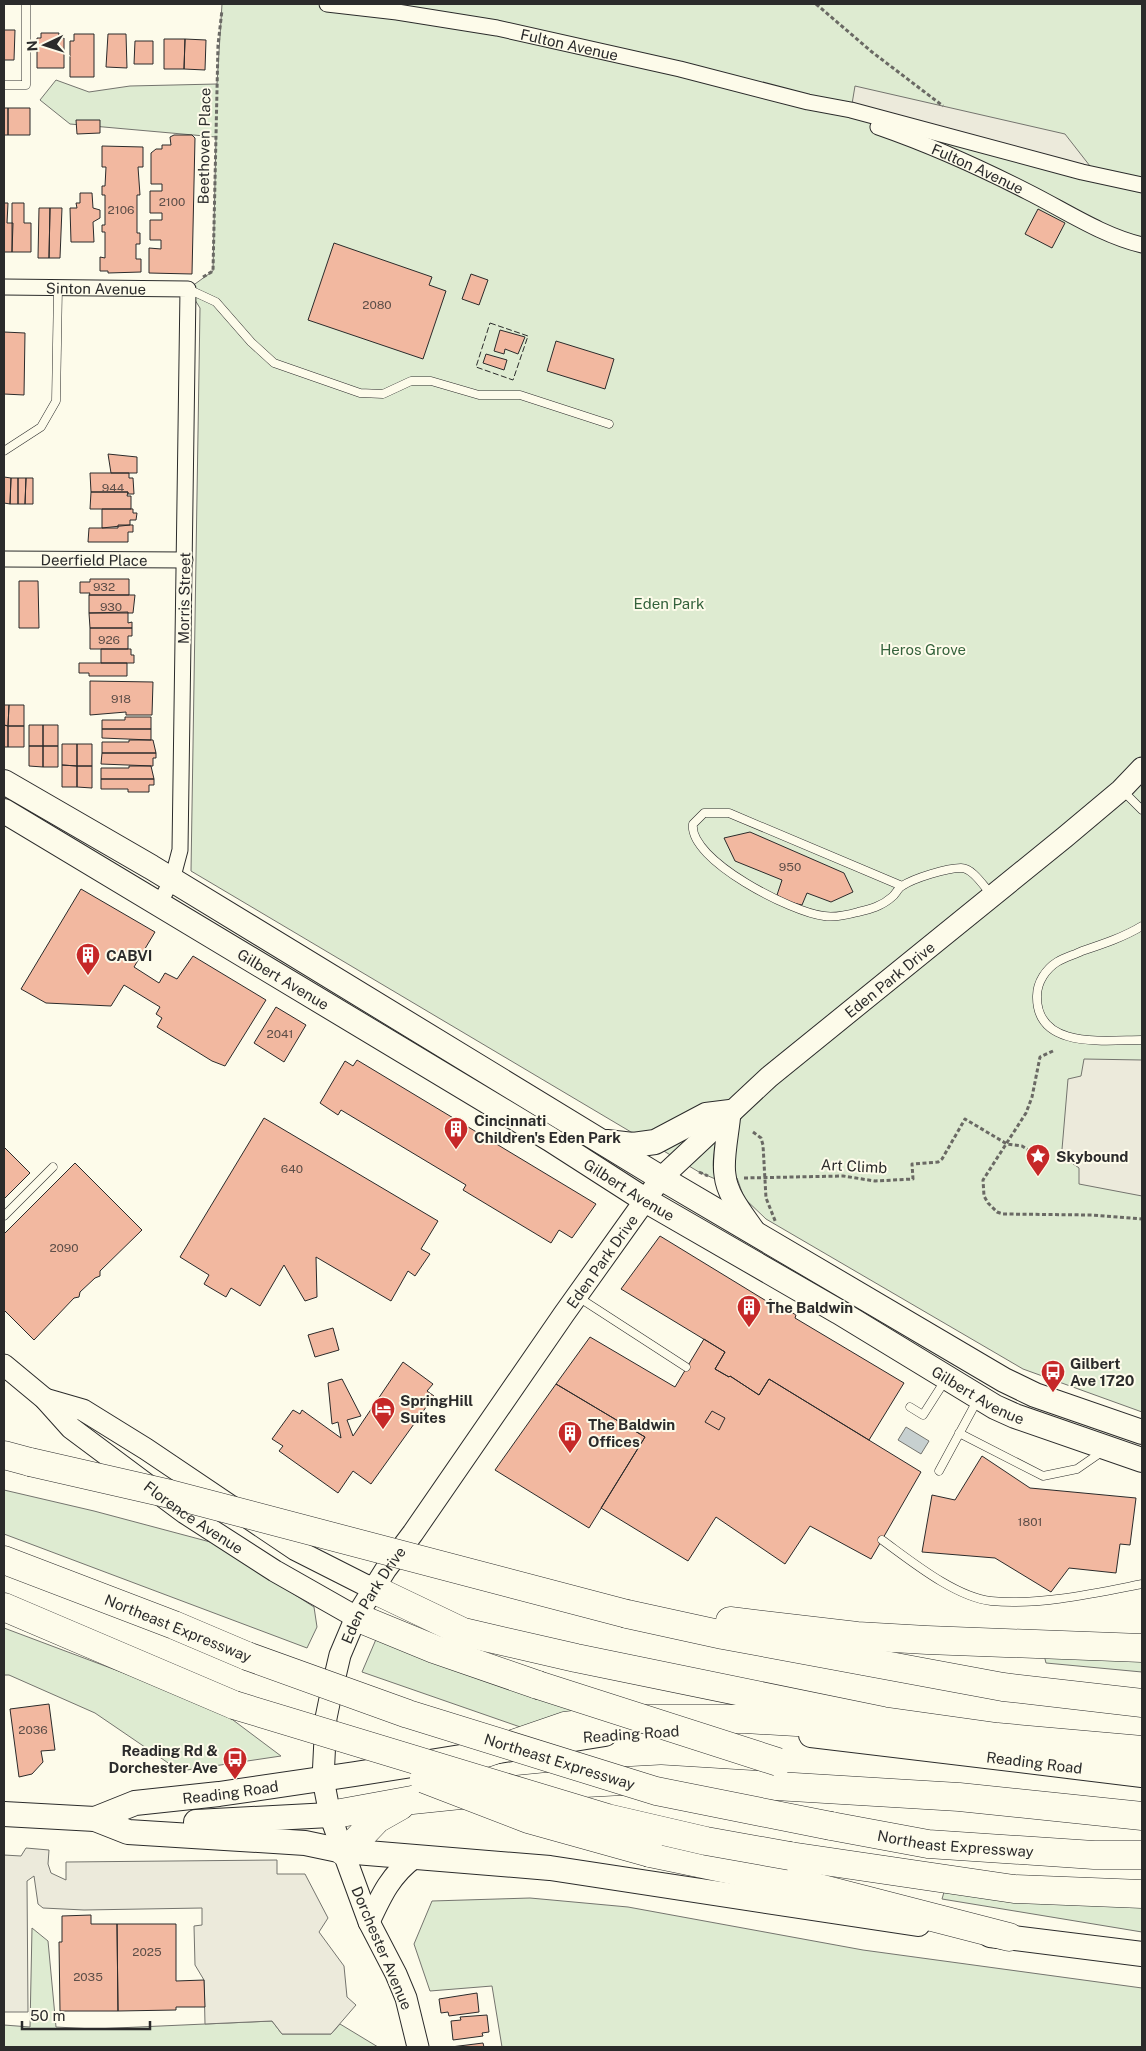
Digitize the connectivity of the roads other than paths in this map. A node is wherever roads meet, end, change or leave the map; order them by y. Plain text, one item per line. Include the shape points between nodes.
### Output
1 (26, 4) edge
2 (327, 4) edge
3 (4, 85) edge
4 (808, 102) junction
5 (1142, 185) edge
6 (1142, 245) edge
7 (4, 287) edge
8 (58, 288) junction
9 (188, 289) junction
10 (609, 424) dead end
11 (4, 451) edge
12 (4, 559) edge
13 (185, 560) junction
14 (1142, 768) edge
15 (4, 782) edge
16 (1130, 785) edge
17 (1142, 810) edge
18 (4, 811) edge
19 (172, 880) junction
20 (902, 886) junction
21 (993, 897) junction
22 (159, 904) junction
23 (1142, 926) edge
24 (1142, 1040) edge
25 (730, 1112) junction
26 (603, 1141) junction
27 (53, 1167) dead end
28 (661, 1178) junction
29 (645, 1200) junction
30 (4, 1216) edge
31 (756, 1233) junction
32 (576, 1296) junction
33 (4, 1365) edge
34 (686, 1367) dead end
35 (961, 1374) junction
36 (979, 1397) junction
37 (45, 1399) junction
38 (910, 1407) dead end
39 (1142, 1432) edge
40 (960, 1433) junction
41 (1107, 1448) junction
42 (4, 1455) edge
43 (1142, 1460) edge
44 (939, 1471) dead end
45 (882, 1540) dead end
46 (4, 1560) edge
47 (1142, 1584) edge
48 (373, 1589) junction
49 (4, 1607) edge
50 (627, 1614) junction
51 (356, 1617) junction
52 (1142, 1648) edge
53 (1142, 1702) edge
54 (234, 1705) junction
55 (883, 1721) junction
56 (1142, 1750) edge
57 (486, 1753) junction
58 (1135, 1775) edge
59 (323, 1779) junction
60 (869, 1790) junction
61 (412, 1800) junction
62 (4, 1814) edge
63 (330, 1815) junction
64 (1142, 1816) edge
65 (95, 1819) junction
66 (152, 1834) junction
67 (342, 1851) junction
68 (1142, 1855) edge
69 (415, 1857) junction
70 (1142, 1894) edge
71 (369, 1922) junction
72 (1010, 1937) junction
73 (1142, 1954) edge
74 (418, 2047) edge

1 - 3 lane via 26,85
2 - 4 street, Fulton Avenue via 497,28
4 - 5 street, Fulton Avenue via 851,110
4 - 6 street, Fulton Avenue via 979,166 1093,227 1120,240
7 - 8 street, Sinton Avenue
8 - 9 street, Sinton Avenue
8 - 11 lane via 56,401 42,427
9 - 10 lane via 216,302 274,363 360,392 383,394 411,382 431,380 479,395 520,395
9 - 13 street, Morris Street
12 - 13 street, Deerfield Place
13 - 19 street, Morris Street via 180,850
14 - 16 street, Eden Park Drive
15 - 19 main road, Gilbert Avenue
16 - 17 lane
16 - 21 street, Eden Park Drive
18 - 22 main road, Gilbert Avenue
19 - 22 street, Morris Street
19 - 26 main road, Gilbert Avenue
20 - 20 lane via 873,909 833,917 811,914 735,877 699,846 693,834 693,824 704,813 729,814
20 - 21 lane via 947,870 964,868
21 - 25 street, Eden Park Drive
22 - 29 main road, Gilbert Avenue via 550,1139
23 - 24 lane via 1059,960 1042,978 1037,996 1040,1016 1060,1034 1093,1040
25 - 26 main road via 706,1114 655,1142 633,1145
25 - 28 street, Eden Park Drive
25 - 31 street via 724,1161 726,1179 732,1196
26 - 28 main road, Gilbert Avenue
27 - 30 lane
28 - 29 street, Eden Park Drive
28 - 31 main road, Gilbert Avenue
29 - 32 street, Eden Park Drive
29 - 35 main road, Gilbert Avenue
31 - 35 main road, Gilbert Avenue
32 - 34 lane
32 - 48 street, Eden Park Drive
33 - 37 street, Florence Avenue
35 - 36 main road, Gilbert Avenue
35 - 38 lane via 923,1415
35 - 39 main road, Gilbert Avenue via 1004,1380 1035,1395
36 - 40 lane
36 - 41 main road, Gilbert Avenue via 1015,1416
37 - 48 street, Florence Avenue via 83,1410 296,1550
37 - 51 street, Florence Avenue via 71,1428 185,1513 275,1571
40 - 41 lane via 1043,1476 1077,1469
40 - 44 lane
41 - 43 main road, Gilbert Avenue
42 - 50 highway, bridge via 170,1494
45 - 47 lane via 958,1590 990,1601 1080,1596
46 - 68 highway, Northeast Expressway, bridge via 247,1656 408,1714 656,1791 928,1844
48 - 51 street, Eden Park Drive
48 - 55 highway via 464,1632
49 - 54 highway
50 - 52 highway via 774,1624 858,1636
50 - 53 highway via 1003,1687
51 - 59 street, Eden Park Drive via 340,1655 326,1718
51 - 60 highway, bridge via 434,1649 538,1685
54 - 70 highway, bridge via 606,1818 706,1841 1014,1889
54 - 72 highway, bridge via 528,1819 650,1853 819,1888
55 - 56 highway via 997,1737
55 - 57 highway via 839,1726 745,1719 621,1719 565,1726
57 - 58 main road, Reading Road via 609,1733 752,1729
57 - 59 main road, Reading Road
59 - 63 street, Eden Park Drive
59 - 65 main road, Reading Road via 136,1803
60 - 61 highway via 661,1779
60 - 64 highway
61 - 63 highway
61 - 67 highway via 377,1819
62 - 65 main road, Reading Road
63 - 66 main road via 176,1822
63 - 67 street, Eden Park Drive
65 - 66 main road, Reading Road via 128,1832
66 - 67 main road, Reading Road via 305,1843
67 - 69 main road, Reading Road
67 - 71 street, Dorchester Avenue
69 - 71 street via 388,1882
69 - 72 main road, Reading Road via 550,1868
71 - 74 street, Dorchester Avenue via 406,1998
72 - 73 main road, Reading Road

